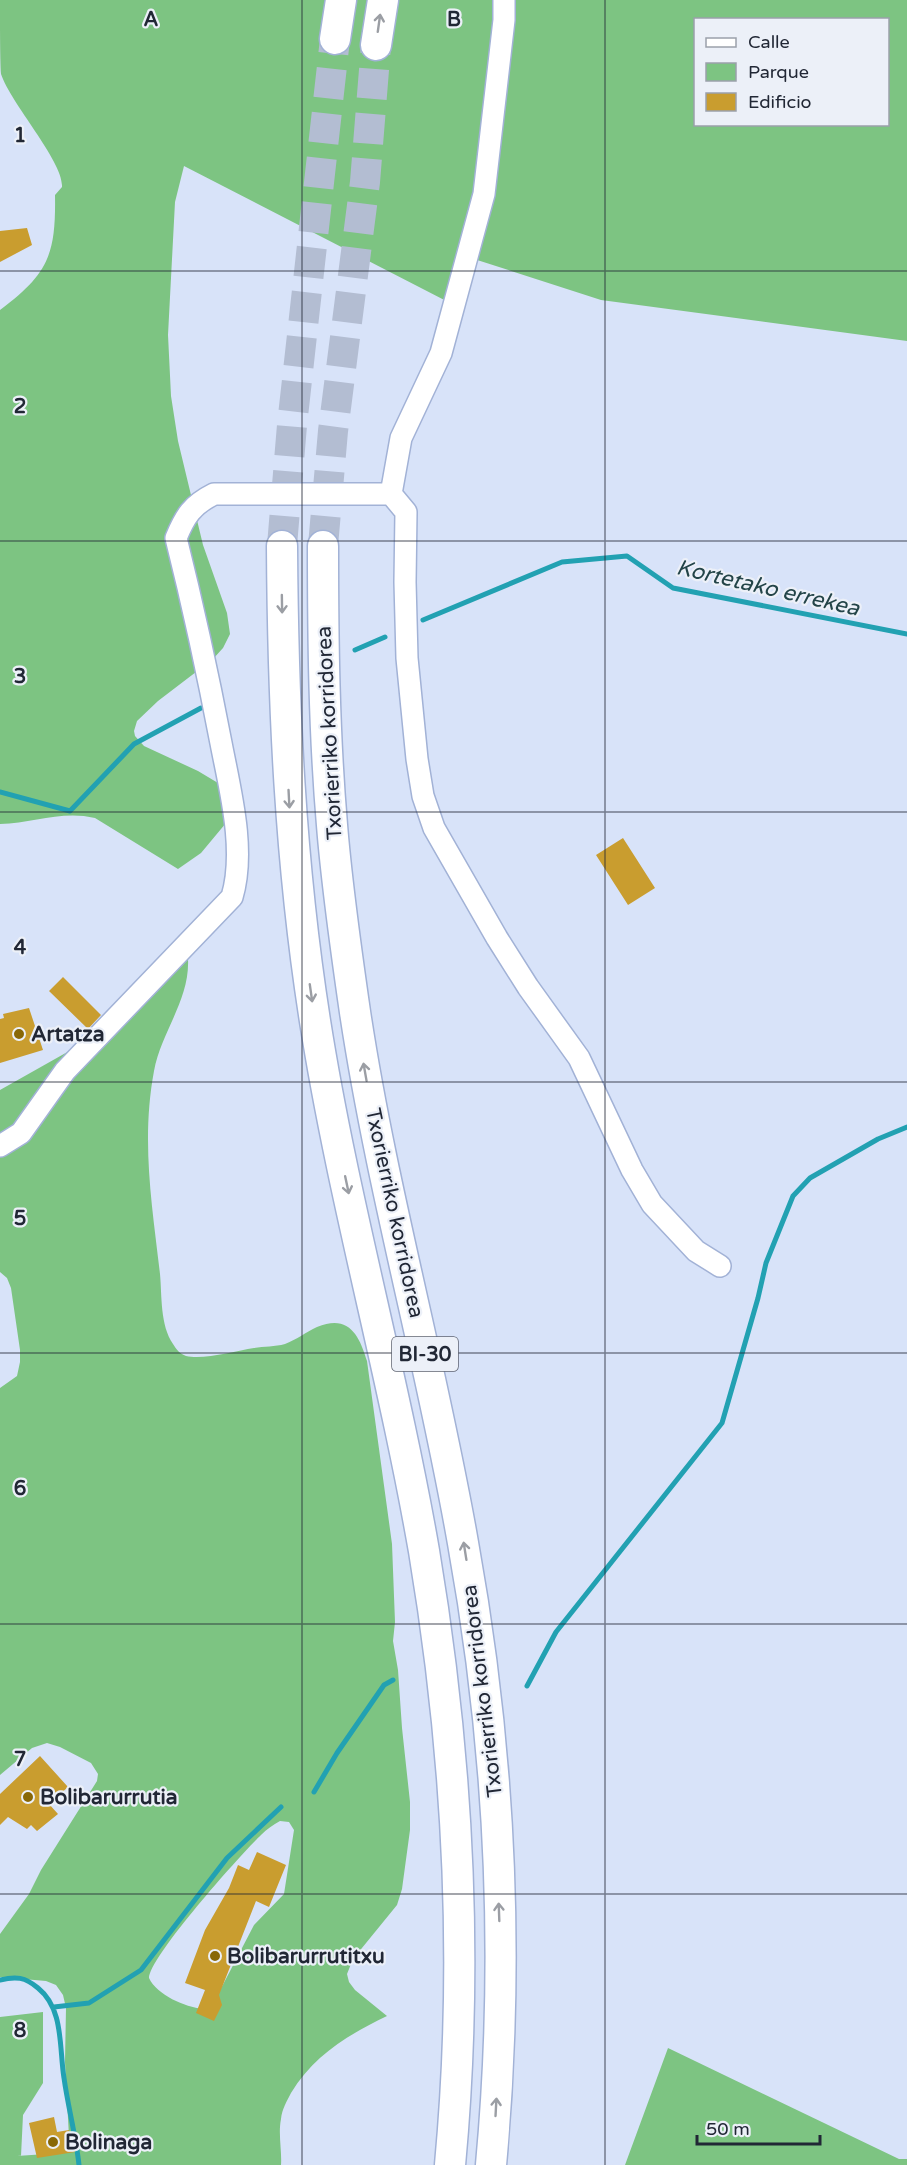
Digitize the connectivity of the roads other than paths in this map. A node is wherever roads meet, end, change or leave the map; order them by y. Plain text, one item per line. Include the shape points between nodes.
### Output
1 (341, 0) edge
2 (382, 0) edge
3 (504, 0) edge
4 (335, 39) tunnel mouth
5 (376, 45) tunnel mouth
6 (392, 494) junction
7 (282, 546) tunnel mouth
8 (322, 546) tunnel mouth
9 (0, 1146) edge
10 (720, 1266) dead end
11 (450, 2165) edge
12 (491, 2165) edge

1 - 4 highway
5 -> 2 highway
3 - 6 street via 484,194 441,353 401,438
6 - 9 street via 214,494 199,502 184,518 176,538 227,775 238,878 232,897 65,1071 21,1133
6 - 10 street via 406,512 408,669 420,778 434,828 497,938 579,1058 630,1167 652,1204 696,1251
7 -> 11 highway, Txorierriko korridorea / BI-30 via 290,812 309,977 335,1129 422,1542 443,1685 453,1784 459,1922 458,2039
12 -> 8 highway, Txorierriko korridorea / BI-30 via 499,2040 500,1922 493,1781 482,1669 464,1546 374,1121 348,960 332,820 325,710

